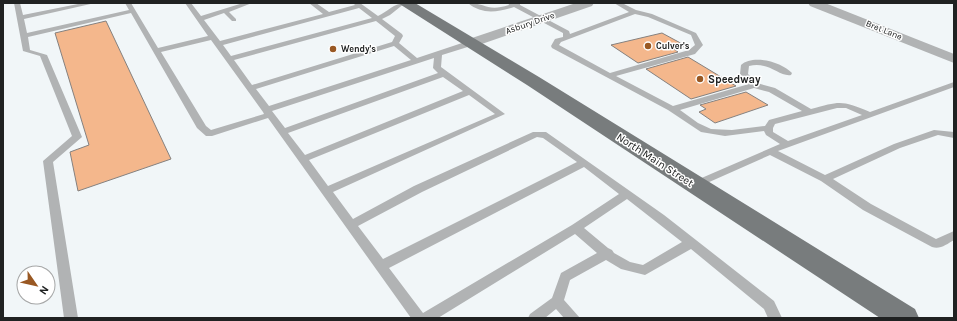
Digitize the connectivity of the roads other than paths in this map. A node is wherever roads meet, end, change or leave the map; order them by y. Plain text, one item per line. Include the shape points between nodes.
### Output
1 (17, 3) edge
2 (92, 3) edge
3 (128, 3) edge
4 (188, 3) edge
5 (249, 3) edge
6 (312, 3) edge
7 (402, 3) edge
8 (405, 3) edge
9 (471, 3) edge
10 (522, 3) edge
11 (588, 3) edge
12 (617, 3) edge
13 (814, 3) edge
14 (358, 4) edge
15 (513, 4) edge
16 (224, 10) junction
17 (133, 11) junction
18 (634, 12) junction
19 (328, 14) junction
20 (20, 18) junction
21 (542, 18) junction
22 (200, 19) junction
23 (377, 19) junction
24 (234, 20) dead end
25 (242, 28) dead end
26 (24, 36) junction
27 (250, 36) junction
28 (566, 38) junction
29 (216, 40) junction
30 (395, 43) junction
31 (471, 43) junction
32 (156, 51) junction
33 (438, 53) junction
34 (229, 59) junction
35 (954, 59) edge
36 (416, 61) junction
37 (788, 73) dead end
38 (444, 74) junction
39 (609, 76) junction
40 (954, 84) edge
41 (754, 85) junction
42 (251, 88) junction
43 (469, 92) junction
44 (672, 109) junction
45 (268, 112) junction
46 (809, 112) junction
47 (870, 115) junction
48 (768, 128) junction
49 (282, 132) junction
50 (954, 135) edge
51 (786, 144) junction
52 (770, 150) junction
53 (303, 159) junction
54 (584, 163) junction
55 (825, 179) junction
56 (694, 185) junction
57 (326, 191) junction
58 (627, 194) junction
59 (351, 225) junction
60 (576, 228) junction
61 (954, 235) edge
62 (691, 243) junction
63 (608, 254) junction
64 (381, 266) junction
65 (557, 301) junction
66 (71, 318) edge
67 (419, 318) edge
68 (426, 318) edge
69 (535, 318) edge
70 (573, 318) edge
71 (775, 318) edge
72 (904, 318) edge

1 - 20 lane
2 - 20 lane
3 - 17 lane
4 - 22 lane
5 - 16 lane
6 - 19 lane
7 - 23 lane
8 - 31 main road, North Main Street
9 - 15 lane via 485,11
10 - 15 lane
11 - 21 street, Asbury Drive
12 - 18 lane
13 - 35 street, Bret Lane
14 - 19 lane
14 - 23 lane
15 - 21 lane
16 - 22 lane
16 - 24 lane
17 - 26 lane
17 - 32 lane
18 - 28 lane
18 - 39 lane via 650,15 694,34 700,45 692,52
19 - 27 lane
20 - 26 lane
21 - 28 lane via 567,32
21 - 31 street, Asbury Drive
22 - 29 lane
23 - 30 lane via 399,36
23 - 34 lane
25 - 27 lane
26 - 66 lane via 27,51 43,55 77,137 48,160
27 - 29 lane
28 - 39 lane via 558,41 555,46
29 - 32 lane
29 - 34 lane
30 - 36 lane
30 - 42 lane
31 - 33 lane
31 - 56 main road, North Main Street
32 - 45 lane via 202,128 209,134
33 - 36 lane
33 - 38 lane via 437,68
34 - 42 lane
36 - 45 lane
37 - 41 lane via 766,63 752,62 745,65 744,74
38 - 43 lane
38 - 49 lane
39 - 44 lane
40 - 47 lane
41 - 44 lane
41 - 46 lane via 772,90
42 - 45 lane
43 - 53 lane
43 - 57 lane via 502,114
44 - 48 lane via 709,132 734,134
45 - 49 lane
46 - 47 lane via 844,105
46 - 48 lane via 772,122
47 - 51 lane
48 - 51 lane via 773,136
49 - 53 lane
50 - 55 lane via 938,132 931,134 897,146
51 - 52 lane
52 - 55 lane
52 - 56 lane
53 - 57 lane
54 - 58 lane
54 - 59 lane via 546,135 536,134 418,189
54 - 64 lane
55 - 61 lane via 867,207 936,244
56 - 72 main road, North Main Street
57 - 59 lane
58 - 60 lane
58 - 62 lane
59 - 64 lane
60 - 63 lane
60 - 68 lane
62 - 63 lane via 645,270 637,270 618,262
62 - 71 lane via 769,305
63 - 65 lane via 566,277
64 - 67 lane
65 - 69 lane
65 - 70 lane

